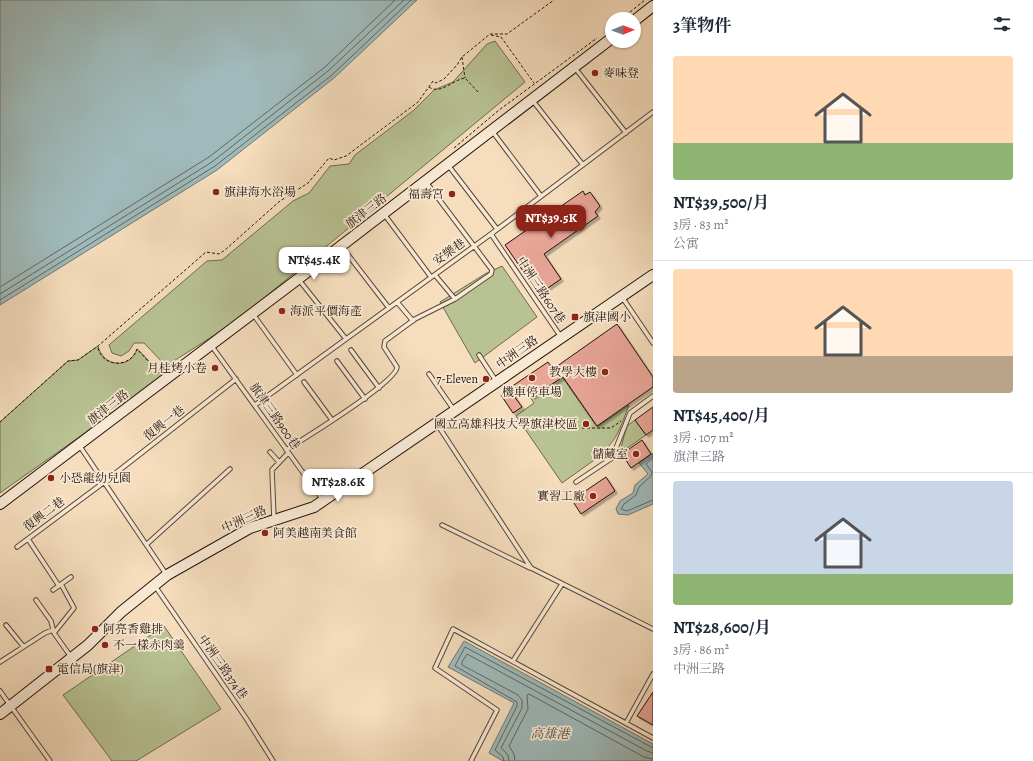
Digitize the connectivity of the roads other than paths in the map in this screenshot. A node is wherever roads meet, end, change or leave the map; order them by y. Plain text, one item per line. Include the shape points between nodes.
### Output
1 (653, 6) edge
2 (641, 15) edge
3 (605, 43) edge
4 (574, 67) junction
5 (532, 100) junction
6 (653, 112) edge
7 (492, 130) junction
8 (626, 133) junction
9 (448, 164) junction
10 (583, 165) junction
11 (425, 182) junction
12 (541, 196) junction
13 (384, 213) junction
14 (497, 229) junction
15 (491, 234) junction
16 (342, 246) junction
17 (474, 246) junction
18 (653, 275) edge
19 (433, 276) junction
20 (298, 279) junction
21 (622, 296) junction
22 (454, 299) junction
23 (398, 302) junction
24 (388, 308) junction
25 (253, 313) junction
26 (412, 321) junction
27 (561, 337) junction
28 (346, 339) junction
29 (653, 343) edge
30 (210, 344) junction
31 (351, 350) dead end
32 (479, 355) dead end
33 (337, 361) dead end
34 (429, 374) dead end
35 (297, 375) junction
36 (236, 379) junction
37 (304, 382) dead end
38 (497, 382) junction
39 (379, 388) junction
40 (653, 396) edge
41 (365, 399) junction
42 (255, 405) junction
43 (455, 411) junction
44 (332, 420) junction
45 (437, 424) junction
46 (79, 445) junction
47 (287, 451) junction
48 (270, 452) dead end
49 (279, 462) junction
50 (230, 470) dead end
51 (576, 482) dead end
52 (103, 483) junction
53 (323, 500) junction
54 (0, 504) edge
55 (274, 519) junction
56 (442, 525) dead end
57 (28, 539) junction
58 (147, 544) junction
59 (17, 547) dead end
60 (531, 568) junction
61 (167, 575) junction
62 (72, 577) dead end
63 (562, 584) junction
64 (60, 585) junction
65 (154, 585) junction
66 (53, 590) dead end
67 (36, 600) dead end
68 (6, 625) dead end
69 (653, 629) edge
70 (54, 632) junction
71 (24, 646) junction
72 (72, 658) junction
73 (513, 661) junction
74 (0, 662) edge
75 (653, 674) edge
76 (0, 691) edge
77 (11, 706) junction
78 (0, 714) edge
79 (626, 723) junction
80 (653, 738) edge
81 (50, 761) edge
82 (273, 761) edge
83 (470, 761) edge

1 - 2 street
3 - 4 street, 旗津三路
4 - 5 street, 旗津三路
4 - 8 lane
5 - 7 street, 旗津三路
5 - 10 lane
6 - 8 lane, 安樂巷
7 - 9 street, 旗津三路
7 - 12 lane
8 - 10 lane, 安樂巷
9 - 11 street, 旗津三路
9 - 14 lane
10 - 12 lane, 安樂巷
11 - 13 street, 旗津三路
11 - 17 lane
12 - 14 lane, 安樂巷
13 - 16 street, 旗津三路
13 - 19 lane
14 - 15 lane, 安樂巷
15 - 17 lane, 安樂巷
15 - 27 lane, 中洲三路607巷
16 - 20 street, 旗津三路
16 - 24 lane
17 - 19 lane, 安樂巷
17 - 22 lane via 492,273
18 - 21 street, 中洲三路
19 - 22 lane
19 - 23 lane, 安樂巷
20 - 25 street, 旗津三路
20 - 28 lane
21 - 27 street, 中洲三路
21 - 29 lane
22 - 26 lane
23 - 24 lane, 安樂巷
23 - 26 lane
24 - 28 lane, 安樂巷
25 - 30 street, 旗津三路
25 - 35 lane
26 - 39 lane via 383,344 397,370
27 - 38 street, 中洲三路
28 - 35 lane, 安樂巷
30 - 36 lane, 旗津三路900巷
30 - 46 street, 旗津三路
31 - 39 lane
32 - 38 lane
33 - 41 lane
34 - 43 lane
35 - 42 lane, 安樂巷
36 - 42 lane, 旗津三路900巷
36 - 52 lane, 復興一巷
37 - 44 lane
38 - 43 street, 中洲三路
39 - 41 lane
40 - 51 lane via 630,413 612,458
41 - 44 lane
42 - 47 lane, 旗津三路900巷
43 - 45 street, 中洲三路
44 - 47 lane
45 - 53 street, 中洲三路
45 - 60 lane
46 - 52 lane
46 - 54 street, 旗津三路
47 - 49 lane
47 - 53 lane, 旗津三路900巷
48 - 49 lane
49 - 55 lane via 271,472
50 - 58 lane
52 - 57 lane, 復興二巷
52 - 58 lane
53 - 55 street, 中洲三路 via 306,511
55 - 61 street, 中洲三路 via 250,528
56 - 60 lane
57 - 59 lane, 復興二巷
57 - 64 lane
58 - 61 lane
60 - 63 lane
61 - 65 street, 中洲三路
62 - 64 lane
63 - 69 lane
63 - 73 lane
64 - 66 lane
64 - 70 lane via 74,608
65 - 72 street, 中洲三路
65 - 82 lane, 中洲三路374巷
67 - 70 lane via 51,621
68 - 71 lane
70 - 71 lane via 45,632
70 - 72 lane
71 - 74 lane
72 - 77 street, 中洲三路
73 - 79 lane
73 - 83 lane via 453,629 435,668 497,710
75 - 79 lane
76 - 77 lane
77 - 78 street, 中洲三路
77 - 81 lane
79 - 80 lane

